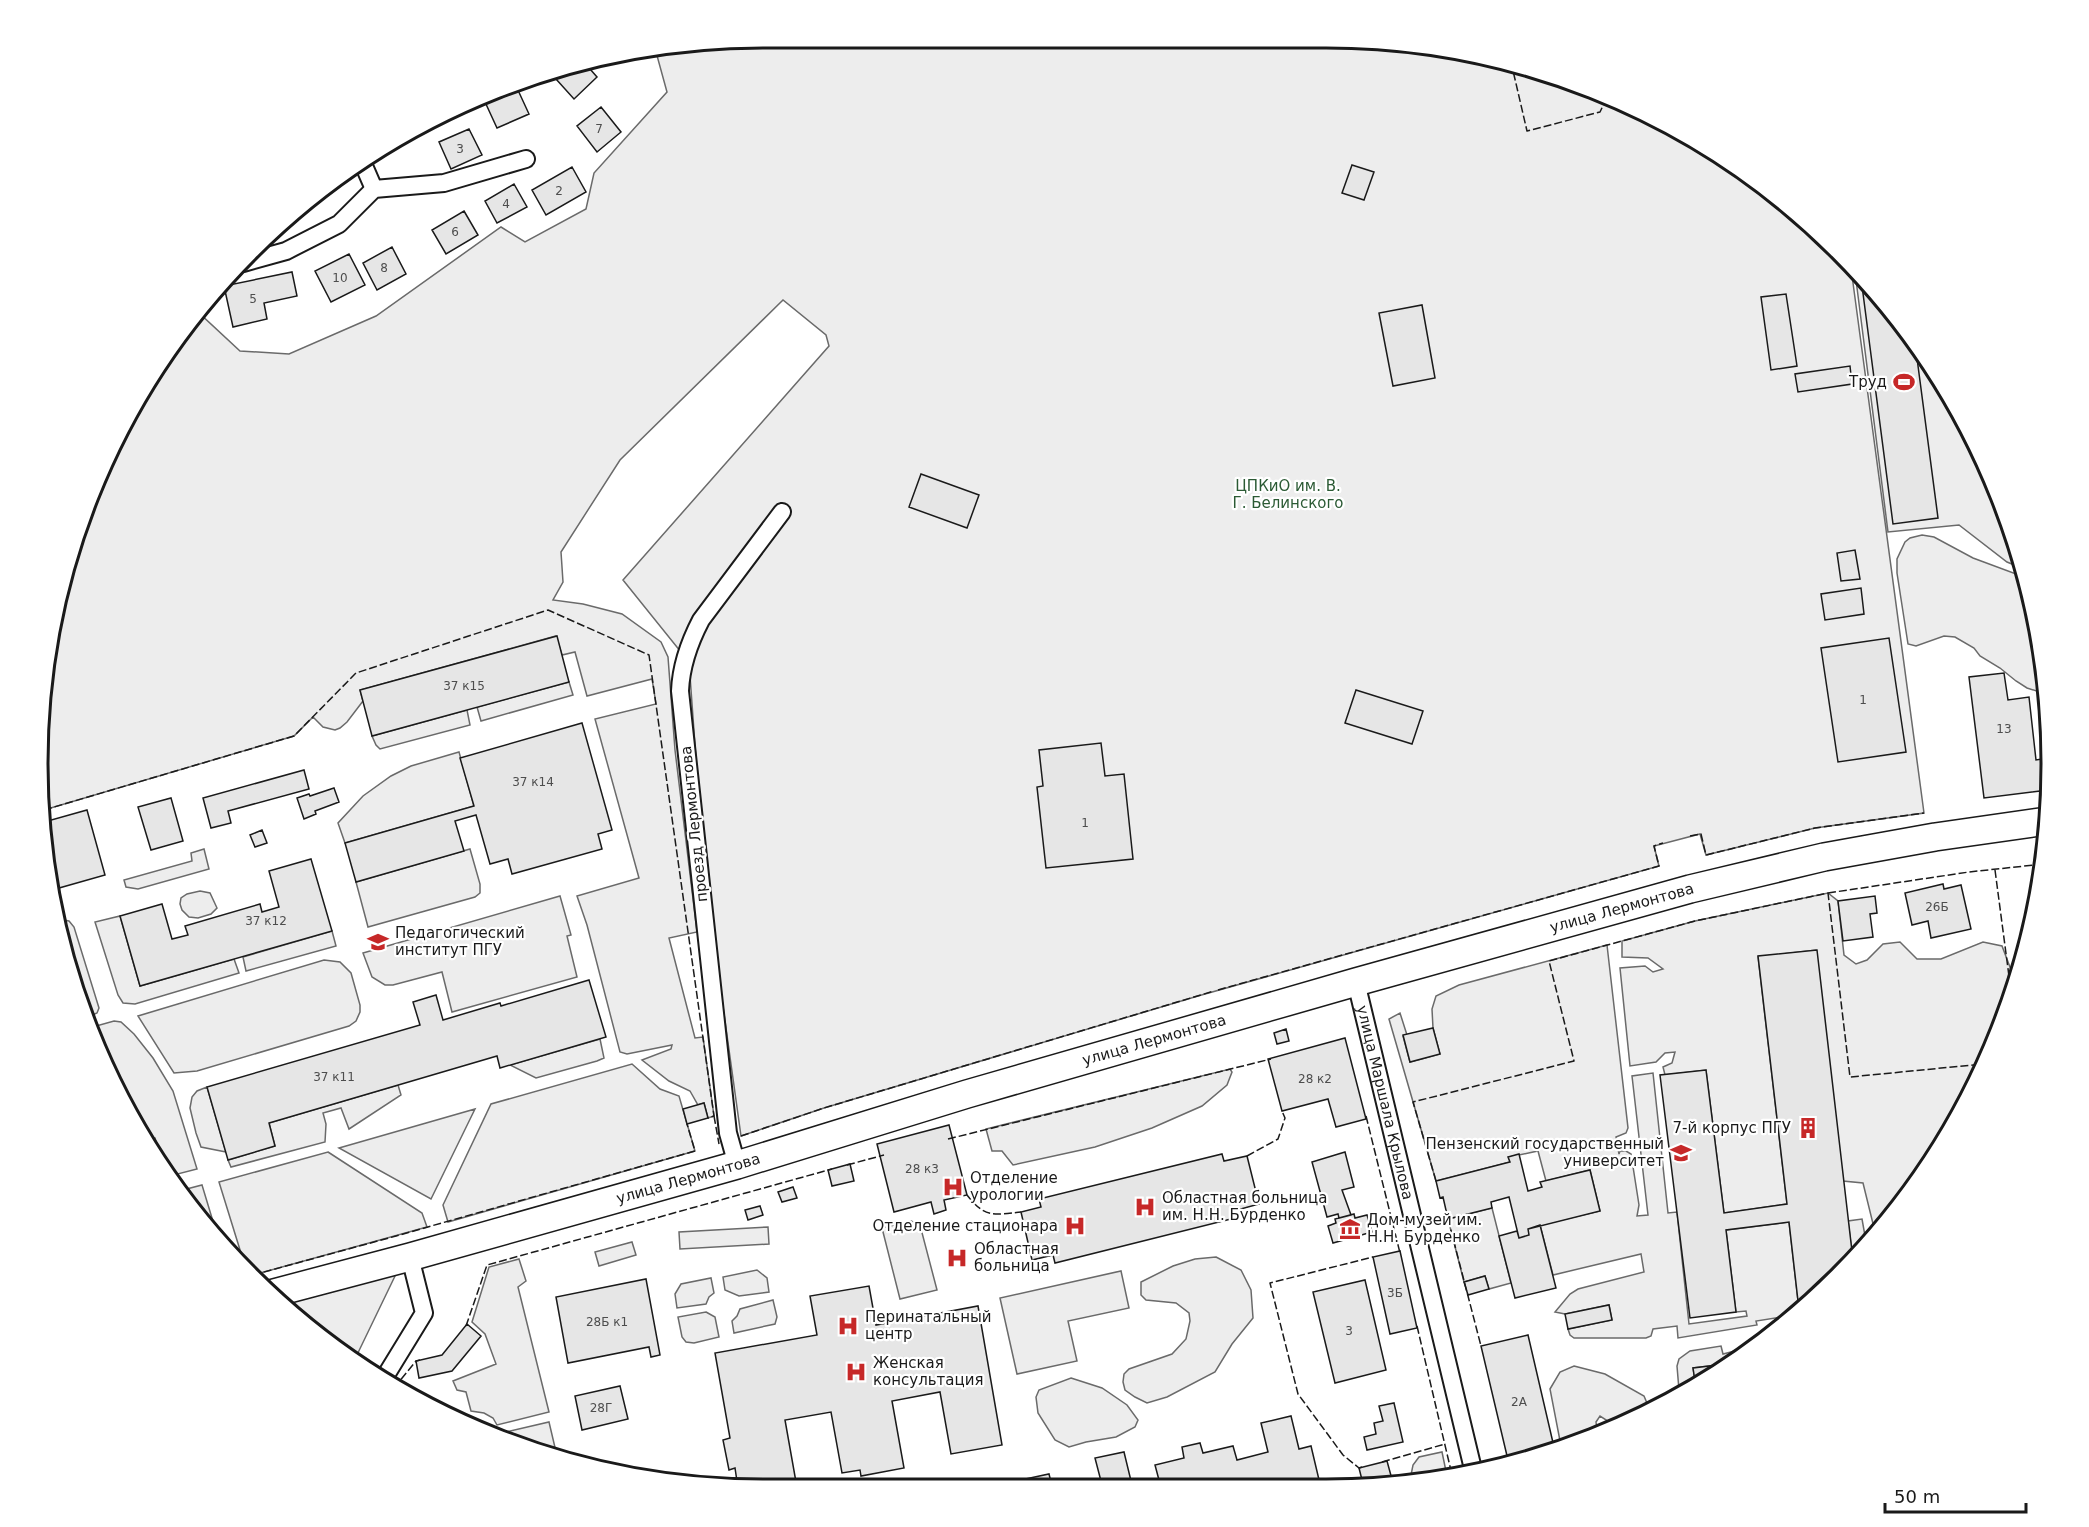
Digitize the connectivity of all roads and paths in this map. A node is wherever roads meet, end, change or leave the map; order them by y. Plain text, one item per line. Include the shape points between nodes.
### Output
1 (526, 159) dead end
2 (365, 169) edge
3 (374, 189) junction
4 (257, 259) edge
5 (782, 512) dead end
6 (2038, 821) edge
7 (1356, 982) junction
8 (736, 1165) junction
9 (410, 1257) junction
10 (281, 1291) edge
11 (388, 1372) edge
12 (1472, 1464) edge

1 - 3 street via 444,183
2 - 3 street
3 - 4 street via 339,224 286,251
5 - 8 street, проезд Лермонтова via 701,620 692,636 680,678 728,1133
6 - 7 main road, улица Лермонтова via 1813,860 1690,889
7 - 8 main road, улица Лермонтова
7 - 12 street, улица Маршала Крылова
8 - 9 main road, улица Лермонтова
9 - 10 main road, улица Лермонтова
9 - 11 street via 424,1313

